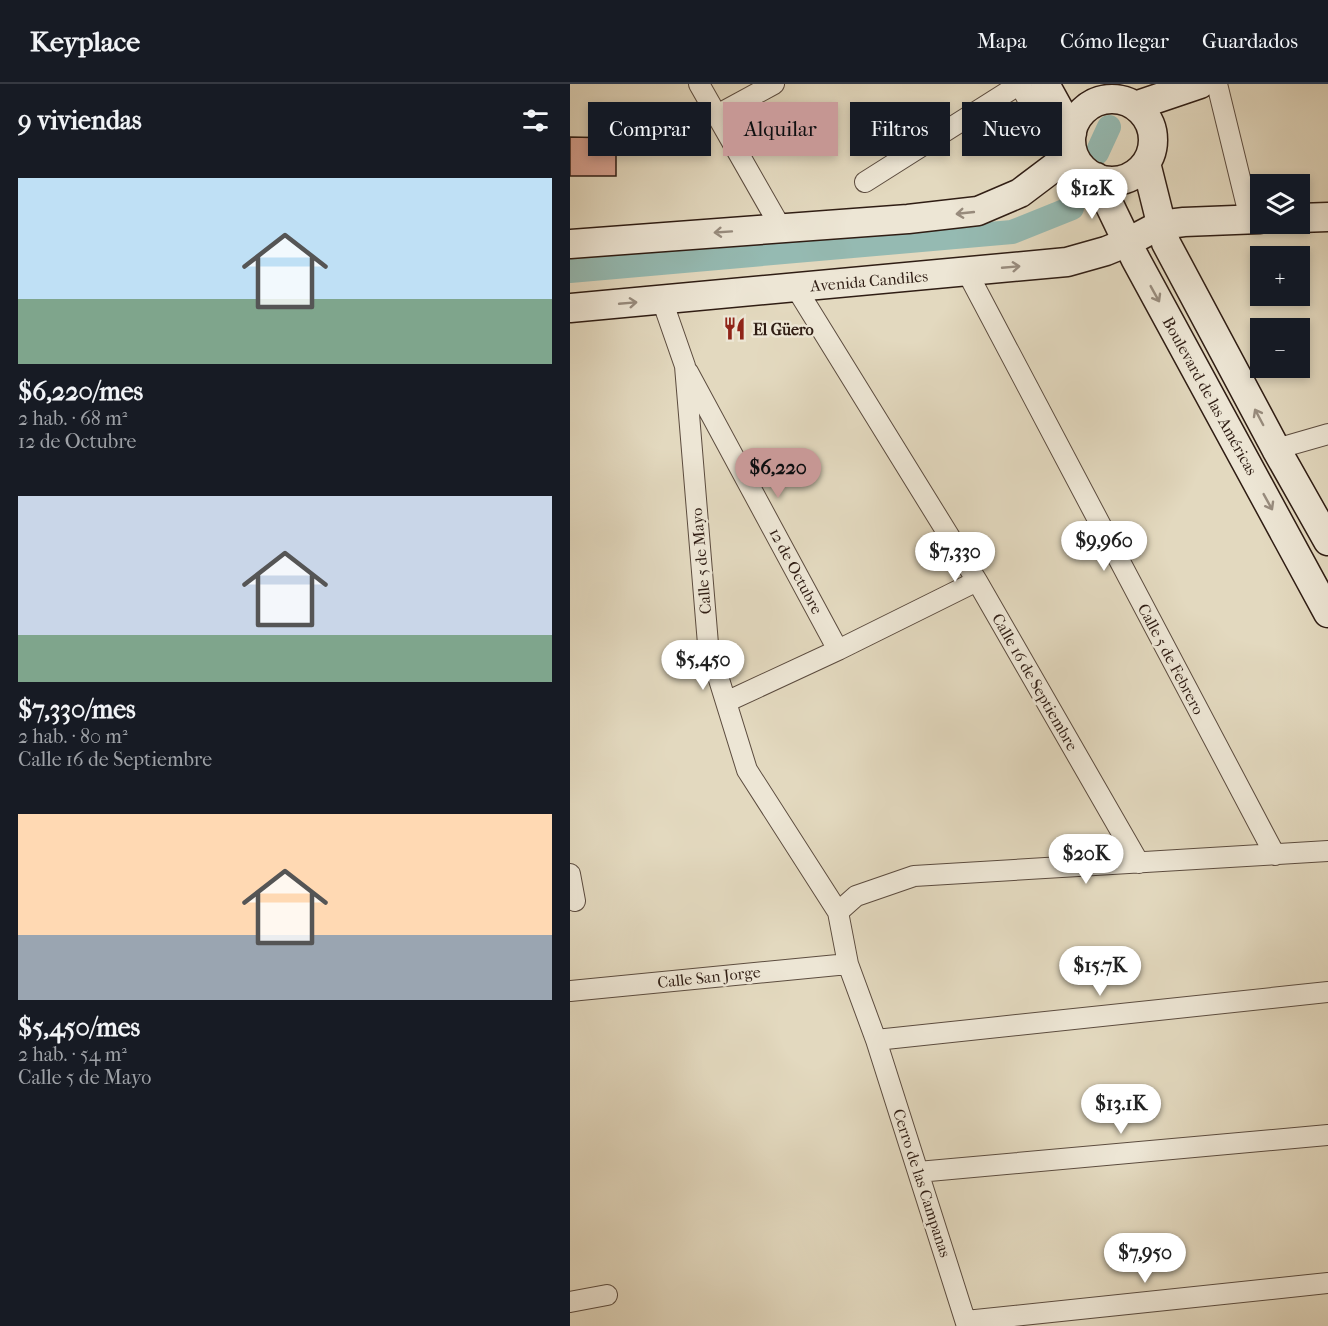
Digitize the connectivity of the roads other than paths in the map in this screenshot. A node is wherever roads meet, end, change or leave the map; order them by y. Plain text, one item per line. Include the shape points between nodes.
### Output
1 (699, 84) edge
2 (774, 84) edge
3 (1020, 84) edge
4 (1046, 84) edge
5 (1200, 84) edge
6 (1217, 84) edge
7 (1101, 92) edge
8 (1029, 102) edge
9 (1135, 106) junction
10 (717, 115) junction
11 (1072, 143) junction
12 (1146, 163) junction
13 (1096, 177) junction
14 (865, 182) dead end
15 (1250, 201) edge
16 (1328, 217) edge
17 (1310, 218) edge
18 (1250, 219) edge
19 (1160, 225) junction
20 (781, 228) junction
21 (1128, 242) junction
22 (570, 244) edge
23 (967, 272) junction
24 (796, 288) junction
25 (662, 300) junction
26 (570, 308) edge
27 (685, 366) junction
28 (1328, 434) edge
29 (1276, 449) junction
30 (1328, 541) edge
31 (976, 581) junction
32 (1328, 613) edge
33 (838, 650) junction
34 (726, 702) junction
35 (1328, 851) edge
36 (1275, 855) junction
37 (1139, 863) junction
38 (570, 874) edge
39 (575, 901) dead end
40 (838, 912) junction
41 (848, 964) junction
42 (570, 991) edge
43 (1328, 992) edge
44 (876, 1040) junction
45 (1328, 1134) edge
46 (918, 1172) junction
47 (1328, 1283) edge
48 (607, 1295) dead end
49 (570, 1302) edge
50 (967, 1323) edge

1 - 10 street
2 - 10 street
3 - 8 street
3 - 14 street
4 - 11 main road
5 - 9 main road
6 - 15 street
7 - 9 main road
7 - 11 main road via 1075,121
9 - 12 main road via 1149,123 1152,134 1151,154
10 - 20 street
11 - 13 main road via 1083,169
11 -> 20 main road via 1020,193 978,211
12 - 13 main road via 1136,174 1124,179
12 - 19 main road, Boulevard de las Américas
13 - 21 main road, Boulevard de las Américas
16 - 17 main road
18 - 19 main road
19 - 21 main road, Avenida Candiles
29 -> 19 main road, Boulevard de las Américas
20 -> 22 main road
23 -> 21 main road, Avenida Candiles via 1067,262
21 -> 32 main road, Boulevard de las Américas
23 - 24 main road, Avenida Candiles
23 - 36 street, Calle 5 de Febrero
24 - 25 main road, Avenida Candiles
24 - 31 street, Calle 16 de Septiembre
26 -> 25 main road, Avenida Candiles
25 - 27 street, Calle 5 de Mayo
27 - 33 street, 12 de Octubre
27 - 34 street, Calle 5 de Mayo via 708,644
28 - 29 street
29 - 30 main road, Boulevard de las Américas
31 - 33 street
31 - 37 street, Calle 16 de Septiembre
33 - 34 street
34 - 40 street, Calle 5 de Mayo via 747,771
35 - 36 street
36 - 37 street
37 - 40 street via 914,876 856,896
38 - 39 street
40 - 41 street, Calle 5 de Mayo
41 - 42 street, Calle San Jorge
41 - 44 street, Calle 5 de Mayo
43 - 44 street
44 - 46 street, Cerro de las Campanas
45 - 46 street
46 - 50 street, Cerro de las Campanas
47 - 50 street
48 - 49 street

